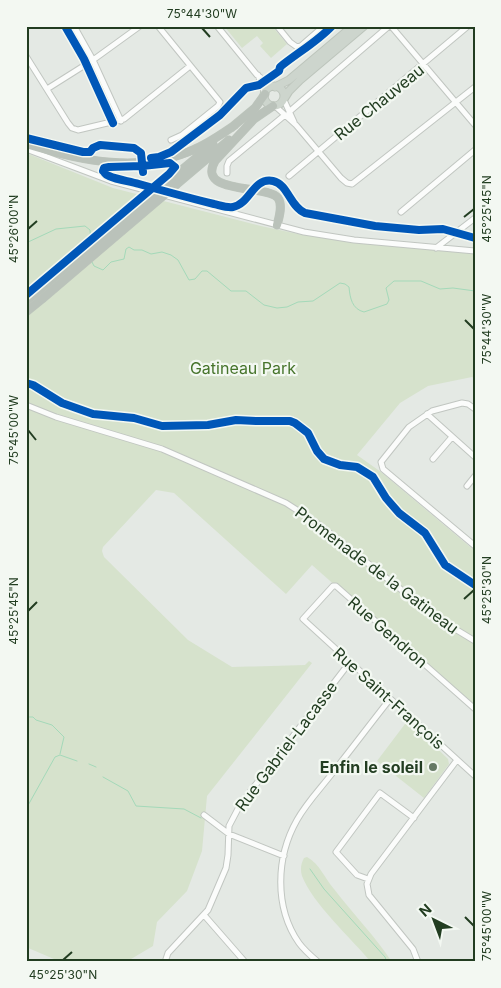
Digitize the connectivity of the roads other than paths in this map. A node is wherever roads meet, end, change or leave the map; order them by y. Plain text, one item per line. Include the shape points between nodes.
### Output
1 (65, 26) edge
2 (74, 26) edge
3 (140, 26) edge
4 (158, 26) edge
5 (217, 26) edge
6 (277, 26) edge
7 (324, 26) edge
8 (353, 26) edge
9 (364, 26) edge
10 (390, 26) edge
11 (468, 26) edge
12 (26, 56) edge
13 (93, 60) junction
14 (87, 64) junction
15 (424, 65) junction
16 (190, 66) junction
17 (257, 75) junction
18 (275, 87) junction
19 (475, 87) edge
20 (47, 89) junction
21 (265, 94) junction
22 (284, 99) junction
23 (456, 103) junction
24 (274, 106) junction
25 (287, 113) junction
26 (254, 120) junction
27 (120, 121) junction
28 (113, 123) junction
29 (235, 125) junction
30 (475, 125) edge
31 (171, 140) dead end
32 (26, 144) edge
33 (26, 149) edge
34 (475, 150) edge
35 (318, 152) junction
36 (227, 173) dead end
37 (289, 176) dead end
38 (175, 181) junction
39 (401, 212) dead end
40 (475, 218) edge
41 (277, 225) junction
42 (436, 248) junction
43 (475, 250) edge
44 (39, 296) junction
45 (26, 301) edge
46 (26, 312) edge
47 (26, 405) edge
48 (475, 409) edge
49 (427, 414) junction
50 (452, 437) junction
51 (475, 457) edge
52 (433, 459) dead end
53 (475, 476) edge
54 (466, 486) dead end
55 (475, 546) edge
56 (303, 619) joint
57 (475, 641) edge
58 (350, 662) junction
59 (390, 699) junction
60 (475, 709) edge
61 (457, 760) junction
62 (475, 776) edge
63 (204, 815) dead end
64 (414, 818) junction
65 (229, 834) junction
66 (284, 856) junction
67 (368, 879) junction
68 (204, 915) junction
69 (165, 962) edge
70 (245, 962) edge
71 (318, 962) edge
72 (418, 962) edge

1 - 14 street
2 - 13 street
3 - 13 street
4 - 16 street
5 - 17 street
6 - 7 street via 295,47 301,46
8 - 18 main road via 289,80
9 - 22 main road via 289,90
10 - 15 street
10 - 25 street
11 - 15 street, Rue Chauveau
12 - 20 street
13 - 14 street
13 - 27 street
14 - 20 street
14 - 28 street
15 - 23 street
15 - 35 street, Rue Chauveau
16 - 27 street
16 - 31 street via 220,102 182,135
17 - 18 street
17 - 21 street
18 - 21 main road
18 - 22 main road via 281,89
19 - 23 street
20 - 28 street via 75,129
21 - 24 main road via 266,102
21 - 29 highway via 255,108
22 - 24 main road
22 - 25 street
23 - 30 street
23 - 35 street via 350,184
24 - 25 street
24 - 26 highway
25 - 35 street
25 - 36 street via 229,161
26 - 38 highway
26 - 41 highway via 215,161 212,173 222,184 277,197 280,208
27 - 28 street
29 - 32 highway via 195,149 155,162 84,160
29 - 38 highway
33 - 41 street via 111,181
34 - 39 street
35 - 37 street, Rue Chauveau
38 - 44 highway, bridge
40 - 42 street
41 - 42 street via 338,237
42 - 43 street
44 - 45 highway
44 - 46 highway
47 - 57 street, Promenade de la Gatineau via 153,446 286,503 317,523 437,618
48 - 49 street via 459,403
49 - 50 street
49 - 55 street via 409,427 382,459 381,465
50 - 51 street
50 - 52 street
53 - 54 street
56 - 58 street, Rue Saint-François
56 - 60 street, Rue Gendron via 336,586
58 - 59 street, Rue Saint-François
58 - 65 street, Rue Gabriel-Lacasse via 250,790 230,823
59 - 61 street, Rue Saint-François
59 - 66 street via 301,813
61 - 62 street, Rue Saint-François
61 - 64 street
63 - 65 street
64 - 67 street
64 - 67 street via 380,793 360,818 336,852 357,875
65 - 66 street
65 - 68 street, Rue Gabriel-Lacasse via 226,868
66 - 71 street via 281,885 284,912 299,943
67 - 72 street via 369,896 413,949
68 - 69 street, Rue Gabriel-Lacasse via 168,953
68 - 70 street

